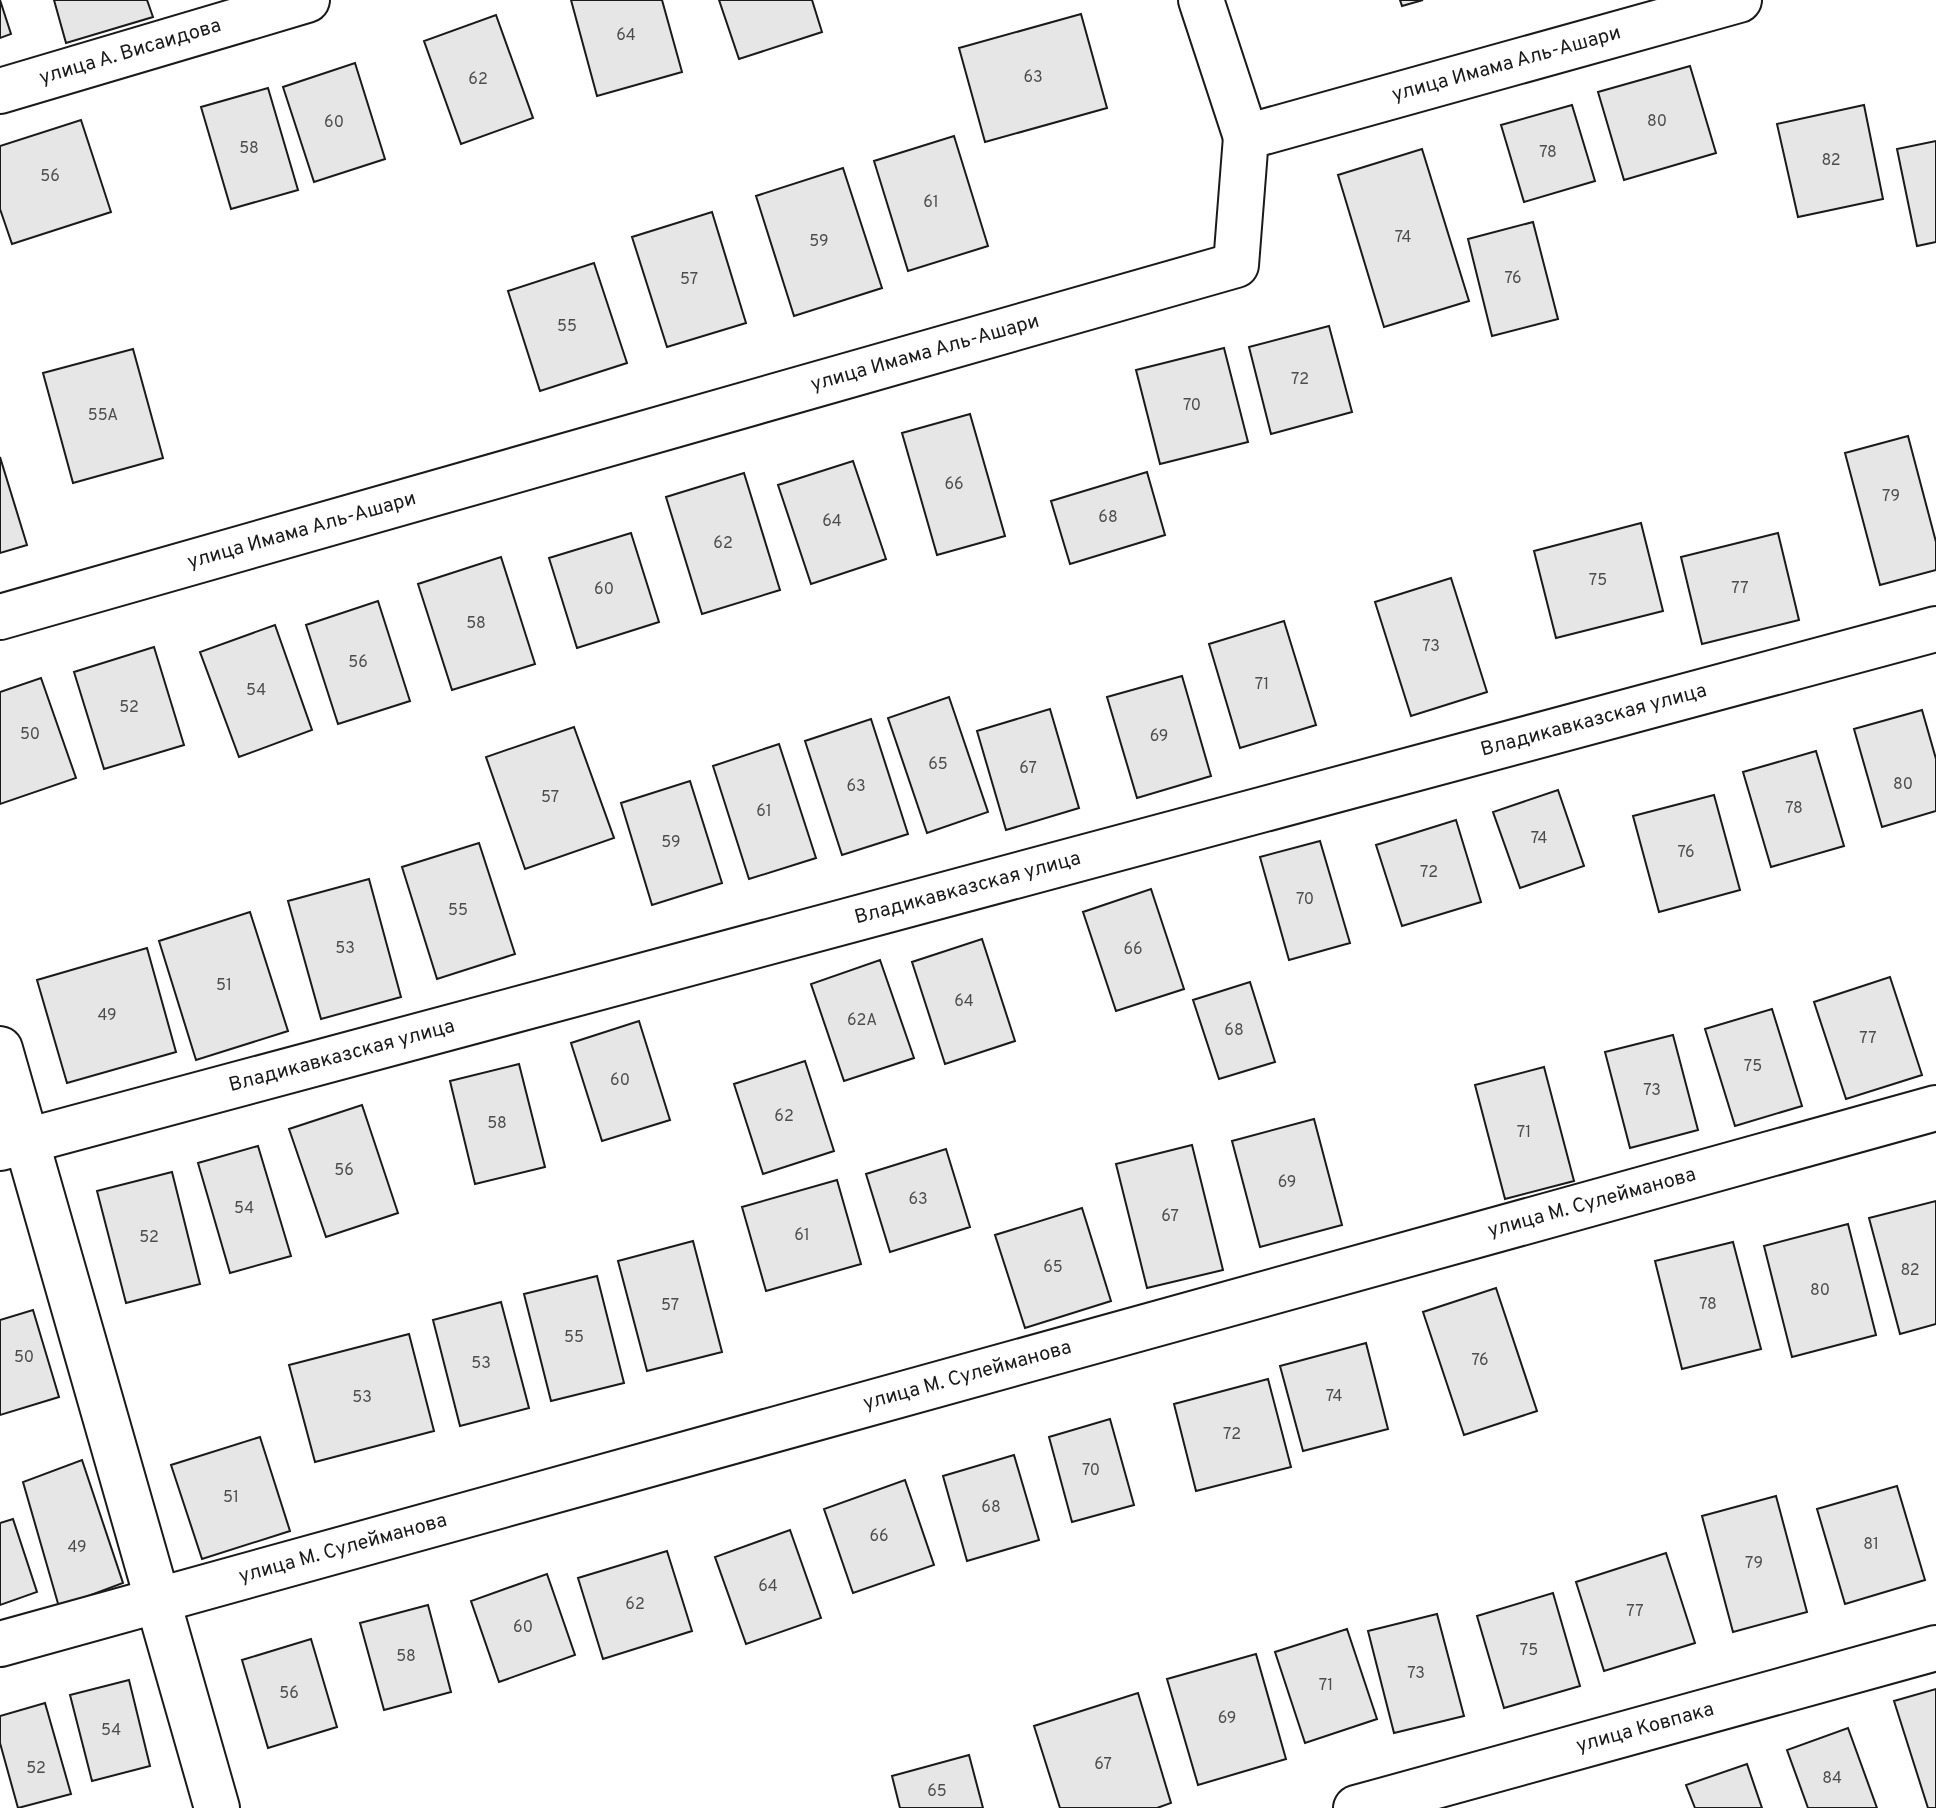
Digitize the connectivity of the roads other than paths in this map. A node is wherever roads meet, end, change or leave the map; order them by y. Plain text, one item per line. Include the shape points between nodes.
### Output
1 (307, 0) edge
2 (1201, 0) edge
3 (1739, 0) edge
4 (0, 91) edge
5 (1246, 137) junction
6 (0, 617) edge
7 (1936, 629) edge
8 (0, 1049) edge
9 (1936, 1108) edge
10 (13, 1144) edge
11 (160, 1600) junction
12 (0, 1644) edge
13 (1936, 1648) edge
14 (217, 1808) edge
15 (1356, 1808) edge

1 - 4 street, улица А. Висаидова
2 - 5 street
3 - 5 street, улица Имама Аль-Ашари
5 - 6 street, улица Имама Аль-Ашари via 1236,265
7 - 10 street, Владикавказская улица
8 - 10 street
9 - 11 street, улица М. Сулейманова
10 - 11 street
11 - 12 street, улица М. Сулейманова
11 - 14 street
13 - 15 street, улица Ковпака

